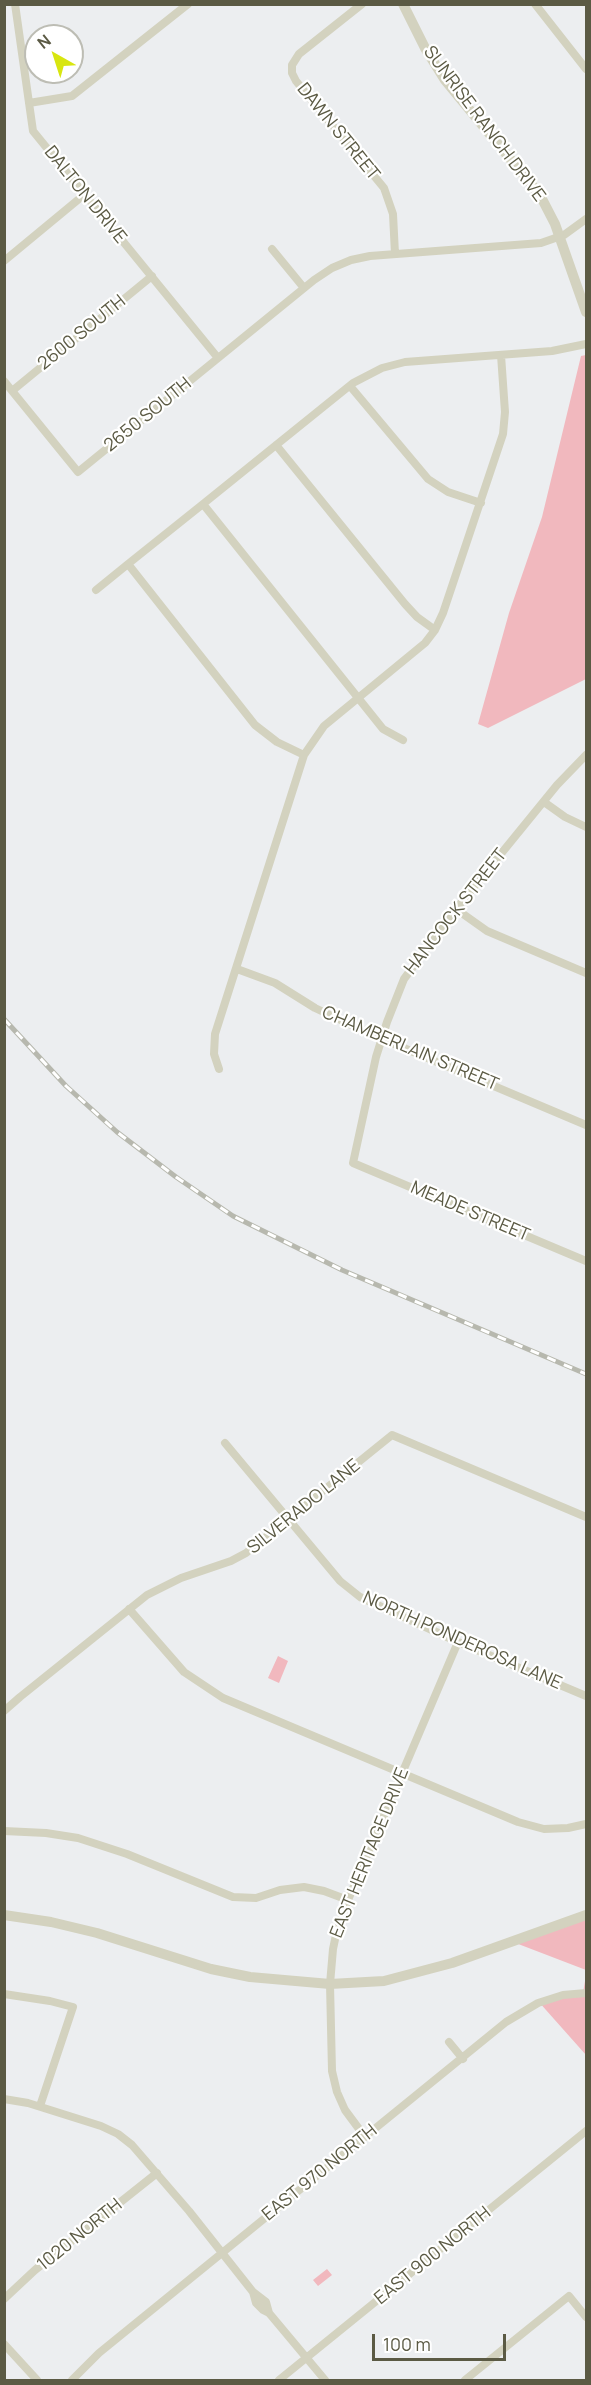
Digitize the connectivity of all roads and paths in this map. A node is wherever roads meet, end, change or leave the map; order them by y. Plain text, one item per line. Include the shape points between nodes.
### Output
1 (15, 4) edge
2 (188, 4) edge
3 (362, 4) edge
4 (403, 4) edge
5 (535, 4) edge
6 (586, 69) edge
7 (29, 103) junction
8 (85, 194) junction
9 (586, 219) edge
10 (560, 237) junction
11 (272, 249) dead end
12 (395, 254) junction
13 (4, 261) edge
14 (152, 276) junction
15 (304, 288) junction
16 (586, 312) edge
17 (586, 344) edge
18 (501, 355) junction
19 (218, 358) junction
20 (4, 381) edge
21 (350, 386) junction
22 (12, 391) junction
23 (276, 445) junction
24 (481, 503) junction
25 (202, 504) junction
26 (128, 564) junction
27 (96, 590) dead end
28 (435, 630) junction
29 (358, 698) junction
30 (403, 740) dead end
31 (304, 755) junction
32 (586, 755) edge
33 (544, 802) junction
34 (586, 827) edge
35 (456, 909) junction
36 (237, 969) junction
37 (586, 973) edge
38 (382, 1038) junction
39 (219, 1069) dead end
40 (586, 1125) edge
41 (353, 1163) joint
42 (586, 1261) edge
43 (225, 1443) dead end
44 (586, 1517) edge
45 (289, 1520) junction
46 (129, 1609) junction
47 (458, 1642) junction
48 (586, 1696) edge
49 (4, 1711) edge
50 (401, 1773) junction
51 (586, 1824) edge
52 (4, 1831) edge
53 (348, 1900) junction
54 (4, 1915) edge
55 (586, 1915) edge
56 (330, 1984) junction
57 (585, 1993) edge
58 (4, 1994) edge
59 (449, 2042) dead end
60 (463, 2059) junction
61 (4, 2099) edge
62 (40, 2106) junction
63 (585, 2136) edge
64 (365, 2137) junction
65 (157, 2173) junction
66 (221, 2254) junction
67 (4, 2299) edge
68 (586, 2318) edge
69 (4, 2344) edge
70 (307, 2358) junction
71 (36, 2380) edge
72 (72, 2380) edge
73 (279, 2380) edge
74 (325, 2380) edge
75 (465, 2380) edge

1 - 7 street, DALTON DRIVE
2 - 7 street via 72,96
3 - 12 street, DAWN STREET via 299,54 292,73 384,188 393,214
4 - 10 street, SUNRISE RANCH DRIVE via 445,80 540,195
5 - 6 street
7 - 8 street, DALTON DRIVE via 33,131
8 - 13 street
8 - 14 street, DALTON DRIVE
9 - 10 street, 2650 SOUTH
10 - 12 street, 2650 SOUTH via 532,245
10 - 16 street, SUNRISE RANCH DRIVE
11 - 15 street
12 - 15 street, 2650 SOUTH via 341,263
14 - 19 street, DALTON DRIVE
14 - 22 street, 2600 SOUTH
15 - 19 street, 2650 SOUTH
17 - 18 street
18 - 21 street via 393,364
18 - 24 street via 505,423
19 - 22 street, 2650 SOUTH via 78,472
20 - 22 street
21 - 23 street
21 - 24 street via 422,474 448,492
23 - 25 street
23 - 28 street via 405,604
24 - 28 street
25 - 26 street
25 - 29 street
26 - 27 street
26 - 31 street via 255,725 277,742
28 - 29 street via 420,648
29 - 30 street via 383,729
29 - 31 street via 324,726
31 - 36 street
32 - 33 street, HANCOCK STREET
33 - 34 street
33 - 35 street, HANCOCK STREET
35 - 37 street via 487,931
35 - 38 street, HANCOCK STREET via 404,979
36 - 38 street, CHAMBERLAIN STREET via 275,983 315,1008
36 - 39 street via 214,1041
38 - 40 street, CHAMBERLAIN STREET
38 - 41 street, HANCOCK STREET
41 - 42 street, MEADE STREET
43 - 45 street, NORTH PONDEROSA LANE
44 - 45 street, SILVERADO LANE via 392,1435
45 - 46 street, SILVERADO LANE via 246,1553 165,1585
45 - 47 street, NORTH PONDEROSA LANE via 340,1581 360,1597
46 - 49 street, SILVERADO LANE
46 - 50 street via 171,1659 202,1686
47 - 48 street, NORTH PONDEROSA LANE
47 - 50 street, EAST HERITAGE DRIVE
50 - 51 street via 527,1825 544,1829
50 - 53 street, EAST HERITAGE DRIVE
52 - 53 street via 78,1838 233,1897 256,1898 304,1887
53 - 56 street, EAST HERITAGE DRIVE via 335,1939
54 - 56 street via 97,1933 211,1969 250,1977
55 - 56 street via 452,1963 384,1981
56 - 64 street, EAST HERITAGE DRIVE via 332,2071 345,2110
57 - 60 street, EAST 970 NORTH via 563,1995 529,2008
58 - 62 street via 73,2007
59 - 60 street
60 - 64 street, EAST 970 NORTH
61 - 62 street
62 - 65 street via 118,2134
63 - 70 street, EAST 900 NORTH
64 - 66 street, EAST 970 NORTH
65 - 66 street
65 - 67 street, 1020 NORTH
66 - 70 street via 253,2292 256,2303
66 - 72 street, EAST 970 NORTH via 99,2353
68 - 75 street via 569,2296
69 - 71 street
70 - 73 street, EAST 900 NORTH
70 - 74 street

